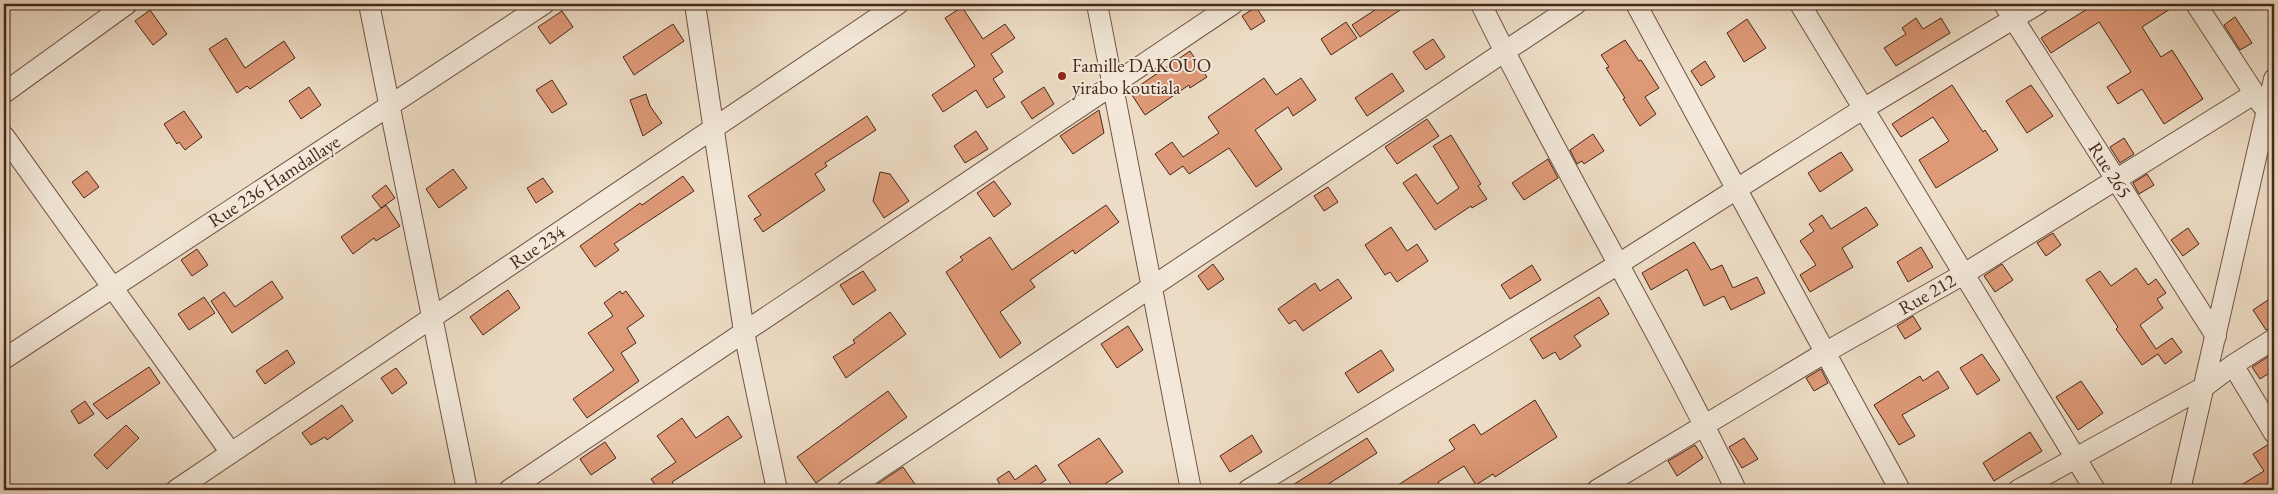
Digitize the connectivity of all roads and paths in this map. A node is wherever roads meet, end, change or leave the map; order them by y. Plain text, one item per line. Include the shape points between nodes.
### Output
1 (127, 4) edge
2 (369, 4) edge
3 (544, 4) edge
4 (696, 4) edge
5 (898, 4) edge
6 (1097, 4) edge
7 (1233, 4) edge
8 (1482, 4) edge
9 (1576, 4) edge
10 (1636, 4) edge
11 (1800, 4) edge
12 (2038, 4) edge
13 (2196, 4) edge
14 (2008, 11) edge
15 (1505, 52) junction
16 (2274, 80) edge
17 (1113, 84) junction
18 (4, 92) edge
19 (2254, 94) junction
20 (389, 106) junction
21 (1863, 109) junction
22 (2270, 118) edge
23 (714, 127) junction
24 (4, 136) edge
25 (2116, 180) junction
26 (1736, 189) junction
27 (1617, 265) junction
28 (1964, 274) junction
29 (1152, 286) junction
30 (112, 288) junction
31 (433, 317) junction
32 (744, 332) junction
33 (2216, 336) junction
34 (2274, 340) edge
35 (1826, 352) junction
36 (4, 359) edge
37 (2233, 365) junction
38 (2204, 387) junction
39 (1705, 425) junction
40 (2274, 433) edge
41 (231, 453) junction
42 (2076, 457) junction
43 (176, 490) edge
44 (467, 490) edge
45 (509, 490) edge
46 (777, 490) edge
47 (847, 490) edge
48 (1191, 490) edge
49 (1248, 490) edge
50 (1597, 490) edge
51 (1736, 490) edge
52 (1900, 490) edge
53 (2018, 490) edge
54 (2095, 490) edge
55 (2180, 490) edge

1 - 18 street
2 - 20 street
3 - 20 street, Rue 236 Hamdallaye
4 - 23 street
5 - 23 street, Rue 234
6 - 17 street
7 - 17 street
8 - 15 street
9 - 15 street
10 - 26 street
11 - 21 street
12 - 14 street
13 - 19 street
14 - 21 street
14 - 25 street, Rue 265
15 - 27 street
15 - 29 street
16 - 22 street
17 - 29 street
17 - 32 street
19 - 22 street
19 - 25 street, Rue 212
20 - 30 street, Rue 236 Hamdallaye
20 - 31 street
21 - 26 street
21 - 28 street
22 - 33 street
23 - 31 street, Rue 234
23 - 32 street
24 - 30 street
25 - 28 street, Rue 212
25 - 33 street, Rue 265
26 - 27 street
26 - 35 street
27 - 39 street
27 - 49 street
28 - 35 street, Rue 212
28 - 42 street
29 - 47 street
29 - 48 street
30 - 36 street, Rue 236 Hamdallaye
30 - 41 street
31 - 41 street, Rue 234
31 - 44 street
32 - 45 street
32 - 46 street
33 - 38 street
34 - 37 street
35 - 39 street, Rue 212
35 - 52 street
37 - 38 street
37 - 40 street
38 - 42 street
38 - 55 street
39 - 50 street, Rue 212
39 - 51 street
41 - 43 street, Rue 234
42 - 53 street
42 - 54 street

